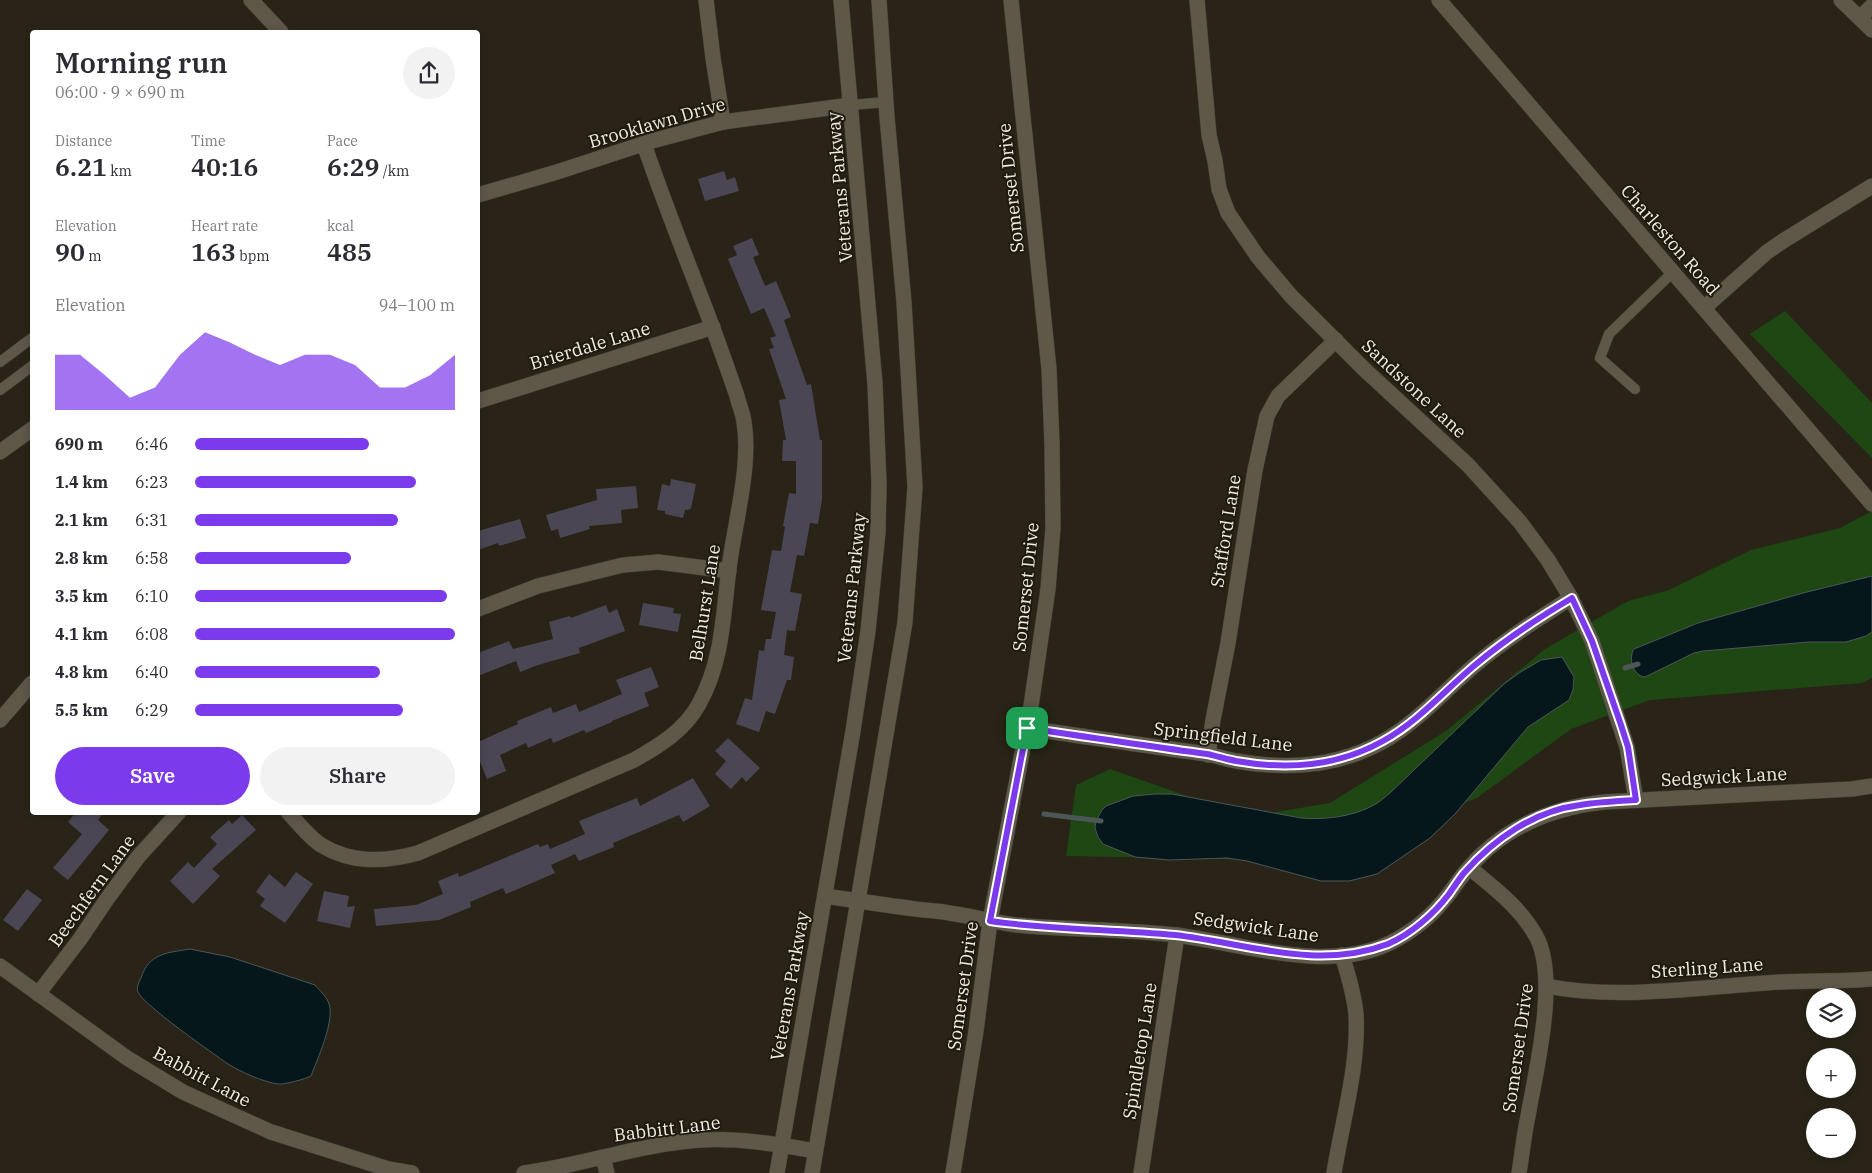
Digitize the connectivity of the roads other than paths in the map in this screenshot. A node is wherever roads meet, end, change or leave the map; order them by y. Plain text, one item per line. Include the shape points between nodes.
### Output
1 (251, 0) edge
2 (706, 0) edge
3 (841, 0) edge
4 (879, 0) edge
5 (1011, 0) edge
6 (1197, 0) edge
7 (1439, 0) edge
8 (1841, 0) edge
9 (1872, 6) edge
10 (1860, 18) junction
11 (279, 30) edge
12 (1872, 30) edge
13 (886, 102) junction
14 (851, 105) junction
15 (723, 122) junction
16 (644, 144) junction
17 (1872, 186) edge
18 (480, 194) edge
19 (1674, 272) junction
20 (1704, 308) junction
21 (713, 327) junction
22 (30, 340) edge
23 (1336, 340) junction
24 (0, 362) edge
25 (30, 368) edge
26 (0, 390) edge
27 (1635, 390) dead end
28 (480, 400) edge
29 (30, 430) edge
30 (0, 452) edge
31 (1872, 504) edge
32 (729, 571) junction
33 (1572, 598) junction
34 (480, 608) edge
35 (30, 685) edge
36 (0, 720) edge
37 (1027, 728) junction
38 (1208, 754) junction
39 (1872, 786) edge
40 (1636, 800) junction
41 (176, 815) edge
42 (291, 815) edge
43 (1470, 868) junction
44 (825, 896) junction
45 (858, 901) junction
46 (990, 921) junction
47 (1177, 935) junction
48 (1342, 955) junction
49 (0, 966) edge
50 (1872, 979) edge
51 (1546, 986) junction
52 (38, 994) junction
53 (782, 1145) junction
54 (815, 1151) junction
55 (603, 1157) junction
56 (412, 1173) edge
57 (524, 1173) edge
58 (607, 1173) edge
59 (777, 1173) edge
60 (812, 1173) edge
61 (952, 1173) edge
62 (1140, 1173) edge
63 (1334, 1173) edge
64 (1519, 1173) edge

1 - 11 street
2 - 15 street
3 - 14 street, Veterans Parkway
4 - 13 street
5 - 37 street, Somerset Drive via 1047,347 1052,444 1051,558
6 - 23 street, Sandstone Lane via 1209,135 1219,189 1228,213 1258,257 1291,296
7 - 19 street, Charleston Road
8 - 10 street
9 - 10 street
10 - 12 street
13 - 14 lane
13 - 45 street via 904,302 915,488 905,622
14 - 15 street, Brooklawn Drive
14 - 44 street, Veterans Parkway via 875,384 878,532 861,681
15 - 16 street, Brooklawn Drive
16 - 18 street, Brooklawn Drive
16 - 21 street, Belhurst Lane
17 - 20 street via 1775,247
19 - 20 street, Charleston Road
19 - 27 lane via 1609,334 1600,358
20 - 31 street, Charleston Road
21 - 28 street, Brierdale Lane
21 - 32 street, Belhurst Lane via 744,421 746,444
22 - 24 lane
23 - 33 street, Sandstone Lane via 1504,504 1535,541
23 - 38 street, Stafford Lane via 1278,396 1267,416 1255,470
25 - 26 lane
29 - 30 street
32 - 34 street via 658,562 623,565 538,586
32 - 42 street, Belhurst Lane via 718,651 711,679 699,706 681,728 634,760 444,843 393,860 368,860 344,855 321,844
33 - 38 street, Springfield Lane via 1475,664 1403,728 1361,752 1313,765 1288,766 1236,761
33 - 40 street, Sandstone Lane via 1592,641 1628,747
35 - 36 street
37 - 38 street, Springfield Lane
37 - 46 street, Somerset Drive
39 - 40 street, Sedgwick Lane
40 - 43 street, Sedgwick Lane via 1578,805 1551,812 1503,837
41 - 52 street, Beechfern Lane via 138,857
43 - 48 street, Sedgwick Lane via 1430,915 1411,930 1389,943
43 - 51 street, Somerset Drive via 1514,905 1537,937 1544,957
44 - 45 street, Sedgwick Lane
44 - 53 street, Veterans Parkway
45 - 46 street, Sedgwick Lane via 948,912
45 - 54 street
46 - 47 street, Sedgwick Lane via 1062,929
46 - 61 street, Somerset Drive via 976,1031
47 - 48 street, Sedgwick Lane via 1286,954
47 - 62 street, Spindletop Lane
48 - 63 street via 1356,1014 1356,1036
49 - 52 street, Babbitt Lane
50 - 51 street, Sterling Lane via 1620,993
51 - 64 street, Somerset Drive via 1540,1047
52 - 56 street, Babbitt Lane via 127,1058 212,1106 270,1132 388,1169
53 - 54 street, Babbitt Lane
53 - 55 street, Babbitt Lane via 744,1140 700,1140
53 - 59 street, Veterans Parkway
54 - 60 street
55 - 57 street, Babbitt Lane
55 - 58 street

